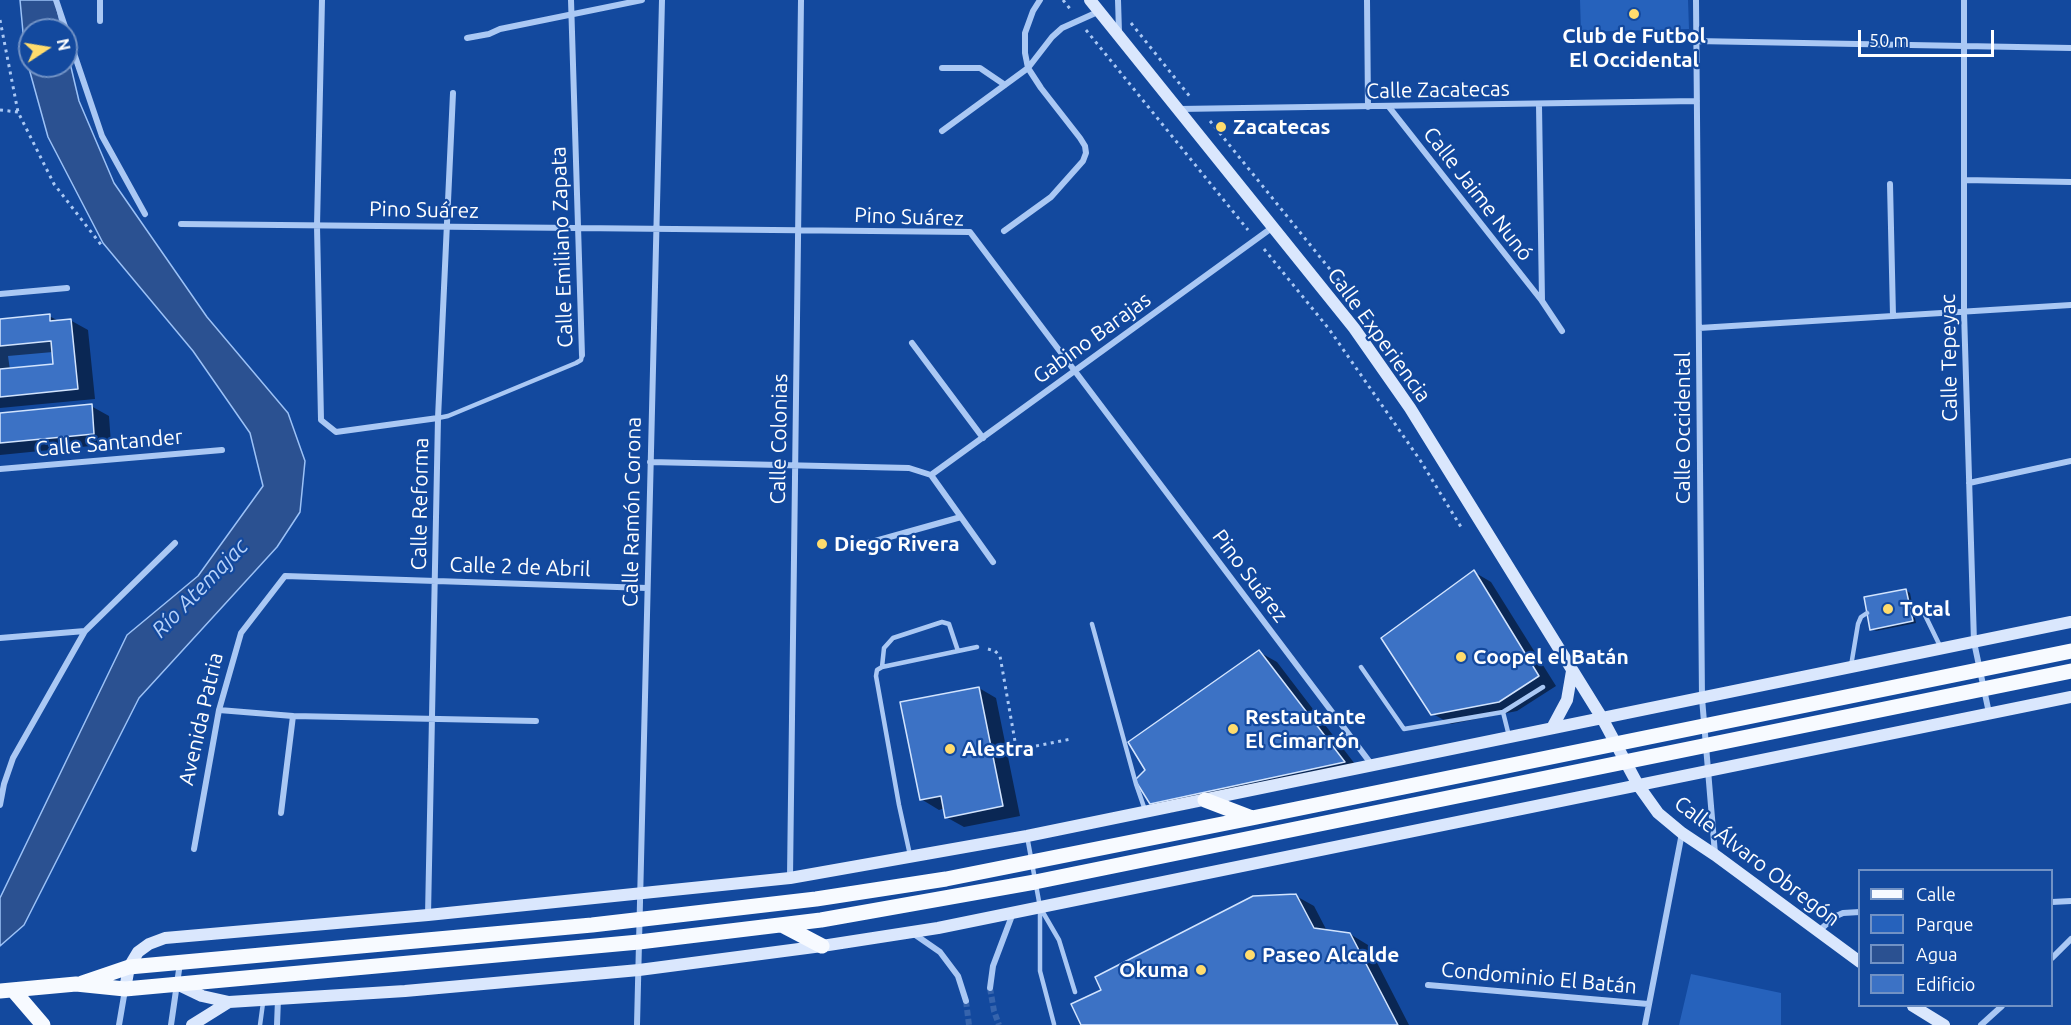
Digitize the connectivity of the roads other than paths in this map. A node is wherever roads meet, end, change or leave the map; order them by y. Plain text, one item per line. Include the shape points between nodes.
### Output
1 (56, 0) edge
2 (100, 0) edge
3 (322, 0) edge
4 (571, 0) edge
5 (642, 0) edge
6 (662, 0) edge
7 (801, 0) edge
8 (1040, 0) edge
9 (1090, 0) edge
10 (1118, 0) edge
11 (1366, 0) edge
12 (1696, 0) edge
13 (1964, 0) edge
14 (1100, 11) junction
15 (571, 15) junction
16 (100, 21) dead end
17 (1119, 36) junction
18 (467, 38) dead end
19 (1696, 40) junction
20 (1964, 46) junction
21 (2071, 48) edge
22 (942, 68) dead end
23 (1028, 68) junction
24 (1005, 85) junction
25 (453, 93) dead end
26 (1697, 101) junction
27 (1539, 105) junction
28 (1368, 107) junction
29 (1389, 107) junction
30 (1178, 109) junction
31 (942, 130) dead end
32 (1964, 180) junction
33 (2071, 182) edge
34 (1890, 184) dead end
35 (145, 214) dead end
36 (181, 224) dead end
37 (317, 225) junction
38 (447, 227) junction
39 (579, 228) junction
40 (1273, 228) junction
41 (655, 229) junction
42 (798, 231) junction
43 (1004, 231) dead end
44 (67, 288) dead end
45 (0, 294) edge
46 (1542, 301) junction
47 (2071, 305) edge
48 (1964, 312) junction
49 (1893, 316) junction
50 (1699, 328) junction
51 (1562, 331) dead end
52 (912, 343) dead end
53 (582, 355) joint
54 (1075, 371) junction
55 (438, 418) junction
56 (982, 438) junction
57 (222, 450) dead end
58 (2071, 461) edge
59 (650, 462) junction
60 (796, 466) junction
61 (0, 469) edge
62 (931, 475) junction
63 (1969, 483) junction
64 (961, 517) junction
65 (176, 543) dead end
66 (868, 543) dead end
67 (993, 562) dead end
68 (285, 576) joint
69 (435, 581) junction
70 (647, 588) junction
71 (1910, 606) dead end
72 (1867, 613) dead end
73 (2071, 622) edge
74 (1092, 624) dead end
75 (85, 631) junction
76 (0, 638) edge
77 (1974, 642) junction
78 (977, 647) road end
79 (1941, 649) junction
80 (958, 651) junction
81 (2071, 651) edge
82 (882, 666) junction
83 (1361, 667) dead end
84 (1851, 667) junction
85 (1980, 669) junction
86 (1572, 671) junction
87 (2071, 671) edge
88 (1544, 687) dead end
89 (1984, 689) junction
90 (2071, 697) edge
91 (1702, 698) junction
92 (219, 710) junction
93 (1503, 712) junction
94 (1989, 713) junction
95 (293, 716) junction
96 (1602, 718) junction
97 (432, 719) junction
98 (536, 721) dead end
99 (1704, 726) junction
100 (1552, 728) junction
101 (1509, 737) junction
102 (1615, 744) junction
103 (1705, 746) junction
104 (1625, 763) junction
105 (1372, 765) junction
106 (1707, 772) junction
107 (1638, 785) junction
108 (1205, 800) junction
109 (0, 805) edge
110 (1146, 812) junction
111 (281, 813) dead end
112 (1252, 818) junction
113 (1682, 833) junction
114 (1027, 836) junction
115 (194, 849) dead end
116 (1715, 855) junction
117 (911, 857) junction
118 (1032, 862) junction
119 (790, 878) junction
120 (1035, 882) junction
121 (640, 895) junction
122 (2071, 901) edge
123 (2053, 902) edge
124 (1040, 907) junction
125 (1858, 912) edge
126 (1013, 913) junction
127 (428, 915) junction
128 (640, 920) junction
129 (782, 925) junction
130 (1819, 931) junction
131 (911, 932) junction
132 (2071, 939) edge
133 (639, 942) junction
134 (822, 946) junction
135 (2053, 957) edge
136 (1858, 960) edge
137 (180, 963) junction
138 (129, 967) junction
139 (639, 970) junction
140 (76, 984) junction
141 (177, 984) junction
142 (1428, 985) dead end
143 (990, 988) tunnel mouth
144 (125, 989) junction
145 (7, 990) edge
146 (1075, 992) dead end
147 (278, 999) junction
148 (263, 1000) junction
149 (966, 1001) tunnel mouth
150 (229, 1002) junction
151 (1648, 1004) junction
152 (1913, 1007) edge
153 (1914, 1007) edge
154 (2000, 1007) edge
155 (1054, 1024) edge
156 (43, 1025) edge
157 (119, 1025) edge
158 (171, 1025) edge
159 (192, 1025) edge
160 (260, 1025) edge
161 (276, 1025) edge
162 (637, 1025) edge
163 (1645, 1025) edge
164 (1928, 1025) edge
165 (1944, 1025) edge
166 (1981, 1025) edge

1 - 35 street via 102,136
2 - 16 street
3 - 37 street
4 - 15 street, Calle Emiliano Zapata
5 - 15 street
6 - 41 street, Calle Ramón Corona
7 - 42 street, Calle Colonias
8 - 23 street via 1025,33
9 - 14 street, Calle Experiencia
10 - 17 street
11 - 28 street
12 - 19 street, Calle Occidental
13 - 20 street, Calle Tepeyac
14 - 17 street, Calle Experiencia
14 - 23 street via 1062,28
15 - 18 street
15 - 39 street, Calle Emiliano Zapata
17 - 30 street, Calle Experiencia
19 - 20 street
19 - 26 street, Calle Occidental
20 - 21 street
20 - 32 street, Calle Tepeyac
22 - 24 street via 980,69
23 - 24 street
23 - 43 street via 1080,138 1086,153 1050,197
24 - 31 street
25 - 38 street, Calle Reforma
26 - 27 street, Calle Zacatecas
26 - 50 street, Calle Occidental
27 - 29 street, Calle Zacatecas
27 - 46 street
28 - 29 street, Calle Zacatecas
28 - 30 street, Calle Zacatecas
29 - 46 street, Calle Jaime Nunó
30 - 40 street, Calle Experiencia
32 - 33 street
32 - 48 street, Calle Tepeyac
34 - 49 street
36 - 37 street, Pino Suárez
37 - 38 street, Pino Suárez
37 - 55 street, Calle Emiliano Zapata via 321,420 336,432
38 - 39 street, Pino Suárez
38 - 55 street, Calle Reforma
39 - 41 street, Pino Suárez
39 - 53 street, Calle Emiliano Zapata
40 - 54 street, Gabino Barajas
40 - 86 street, Calle Experiencia via 1354,328 1410,408
41 - 42 street, Pino Suárez
41 - 59 street, Calle Ramón Corona
42 - 54 street, Pino Suárez via 970,232
42 - 60 street, Calle Colonias
44 - 45 street
46 - 51 street, Calle Jaime Nunó
47 - 48 street
48 - 49 street
48 - 63 street, Calle Tepeyac
49 - 50 street
50 - 91 street, Calle Occidental
52 - 56 street
53 - 55 lane, Calle Emiliano Zapata via 576,363
54 - 56 street, Gabino Barajas
54 - 105 street, Pino Suárez
55 - 69 street, Calle Reforma
56 - 62 street, Gabino Barajas
57 - 61 street, Calle Santander
58 - 63 street
59 - 60 street
59 - 70 street, Calle Ramón Corona
60 - 62 street via 909,468
60 - 119 street, Calle Colonias
62 - 64 street
63 - 77 street, Calle Tepeyac
64 - 66 street
64 - 67 street
65 - 75 street
68 - 69 street, Calle 2 de Abril
68 - 92 street, Avenida Patria via 241,633
69 - 70 street, Calle 2 de Abril
69 - 97 street, Calle Reforma
70 - 121 street, Calle Ramón Corona
71 - 79 lane via 1924,613
72 - 84 lane via 1858,624
73 - 77 street
74 - 110 lane
75 - 76 street
75 - 109 street via 13,758
77 - 79 street
77 - 85 street, Calle Tepeyac
78 - 80 lane
79 - 84 street
80 - 82 lane
80 - 82 lane via 949,624 942,622 893,638 884,648
81 - 85 main road
82 - 117 lane via 876,676
83 - 93 lane via 1404,729
84 - 91 street
85 - 89 street, Calle Tepeyac
85 - 99 main road
86 - 96 street, Calle Experiencia
86 - 100 street via 1567,700
87 - 89 main road
88 - 93 lane
89 - 94 street, Calle Tepeyac
89 - 103 main road
90 - 94 street
91 - 96 street
91 - 99 street, Calle Occidental
92 - 95 street
92 - 115 street, Avenida Patria
93 - 101 lane
94 - 106 street
95 - 97 street
95 - 111 street
96 - 100 street
96 - 102 street, Calle Experiencia
97 - 98 street
97 - 127 street, Calle Reforma
99 - 102 main road
99 - 103 street, Calle Occidental
100 - 101 street
101 - 105 street
102 - 104 street, Calle Álvaro Obregón
102 - 112 main road
103 - 104 main road
103 - 106 street, Calle Occidental
104 - 107 street, Calle Álvaro Obregón
104 - 120 main road
105 - 108 street
106 - 107 street
106 - 116 street, Calle Occidental
107 - 113 street, Calle Álvaro Obregón via 1658,813
107 - 124 street
108 - 110 street
108 - 112 main road
110 - 114 street
112 - 118 main road
113 - 116 street, Calle Álvaro Obregón
113 - 151 street
114 - 117 street
114 - 118 lane
116 - 130 street, Calle Álvaro Obregón
117 - 119 street
118 - 120 lane
118 - 128 main road via 816,899
119 - 121 street
120 - 124 lane
120 - 129 main road
121 - 127 street
121 - 128 street, Calle Ramón Corona
122 - 123 street
124 - 126 street
124 - 146 lane via 1059,940
124 - 155 lane via 1040,971
125 - 130 street via 1834,917
126 - 131 street
126 - 143 street via 993,966
127 - 138 street via 165,938 138,952
128 - 133 street, Calle Ramón Corona
128 - 137 main road
129 - 133 main road
129 - 134 main road
130 - 136 street, Calle Álvaro Obregón
131 - 134 street
131 - 149 street via 940,952 958,976
132 - 135 street
133 - 139 street, Calle Ramón Corona
133 - 141 main road
134 - 139 street
137 - 138 main road
137 - 141 street
138 - 140 main road
138 - 144 street
139 - 147 street
139 - 162 street, Calle Ramón Corona
140 - 144 main road
140 - 145 main road
141 - 144 main road
141 - 150 street via 202,996
141 - 158 street
142 - 151 street, Condominio El Batán
144 - 157 street
145 - 156 main road
147 - 148 street
147 - 161 street
148 - 150 street
148 - 160 lane
150 - 159 street
151 - 163 street
152 - 164 street
153 - 165 street
154 - 166 street

